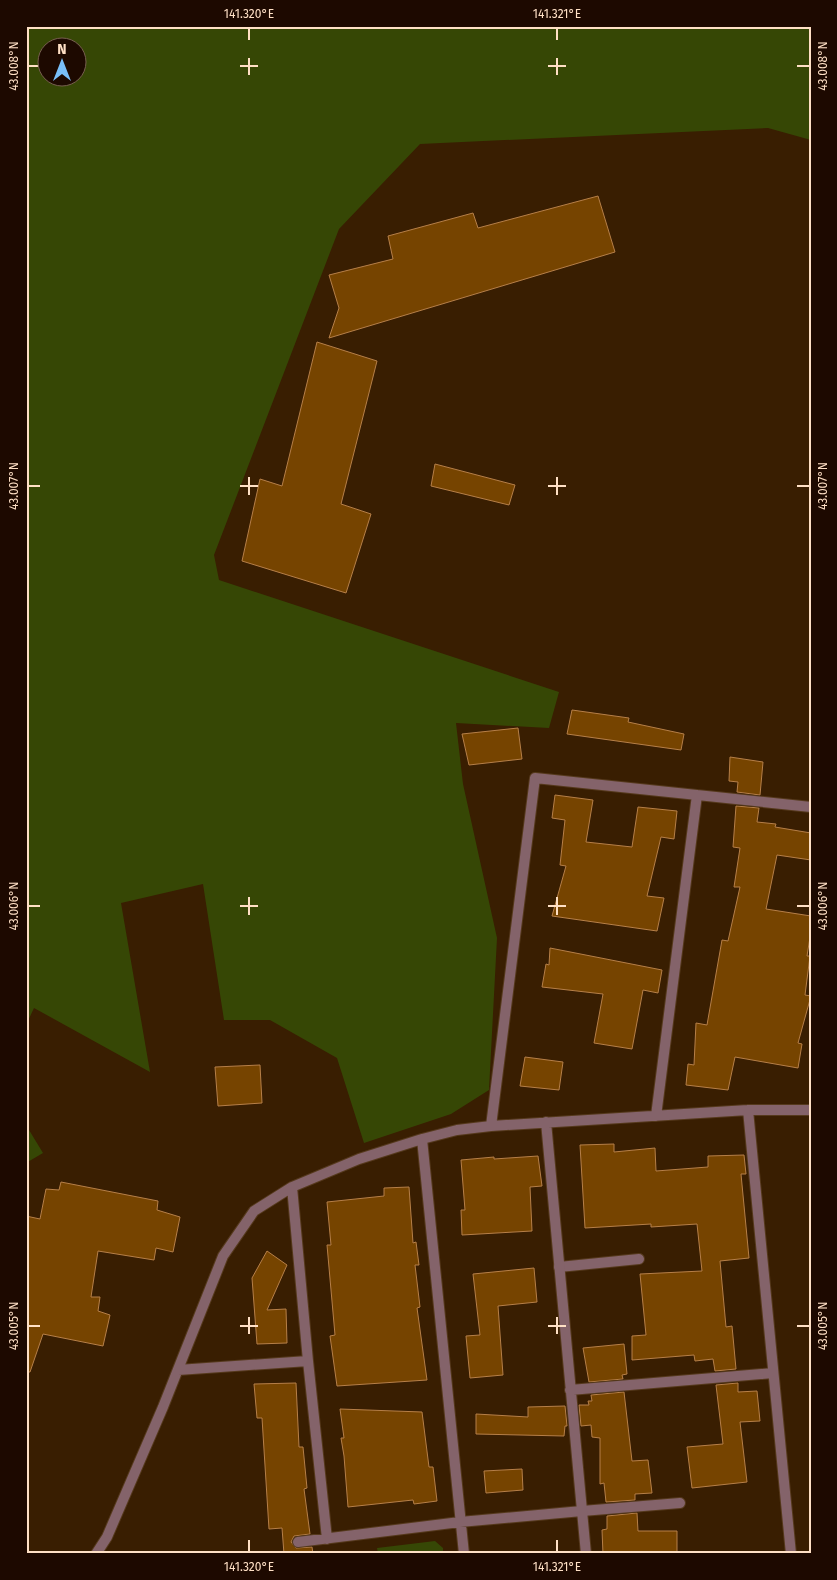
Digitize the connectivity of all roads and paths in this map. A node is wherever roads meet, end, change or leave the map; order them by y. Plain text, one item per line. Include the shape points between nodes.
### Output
1 (697, 795) junction
2 (811, 807) edge
3 (748, 1110) junction
4 (811, 1110) edge
5 (656, 1116) junction
6 (546, 1122) junction
7 (491, 1126) junction
8 (422, 1139) junction
9 (292, 1187) junction
10 (638, 1259) dead end
11 (559, 1267) junction
12 (308, 1361) junction
13 (178, 1370) junction
14 (774, 1373) junction
15 (570, 1390) junction
16 (680, 1504) dead end
17 (582, 1511) junction
18 (460, 1522) junction
19 (328, 1539) junction
20 (298, 1542) dead end
21 (96, 1554) edge
22 (464, 1554) edge
23 (586, 1554) edge
24 (790, 1554) edge

1 - 2 street
1 - 5 street
1 - 7 street via 535,778
3 - 4 street
3 - 5 street
3 - 14 street
5 - 6 street
6 - 7 street
6 - 11 street
7 - 8 street
8 - 9 street via 359,1159
8 - 18 street
9 - 12 street
9 - 13 street via 254,1211 223,1256
10 - 11 street
11 - 15 street
12 - 13 street
12 - 19 street
13 - 21 street via 107,1537
14 - 15 street
14 - 24 street
15 - 17 street
16 - 17 street
17 - 18 street
17 - 23 street
18 - 19 street
18 - 22 street
19 - 20 street

